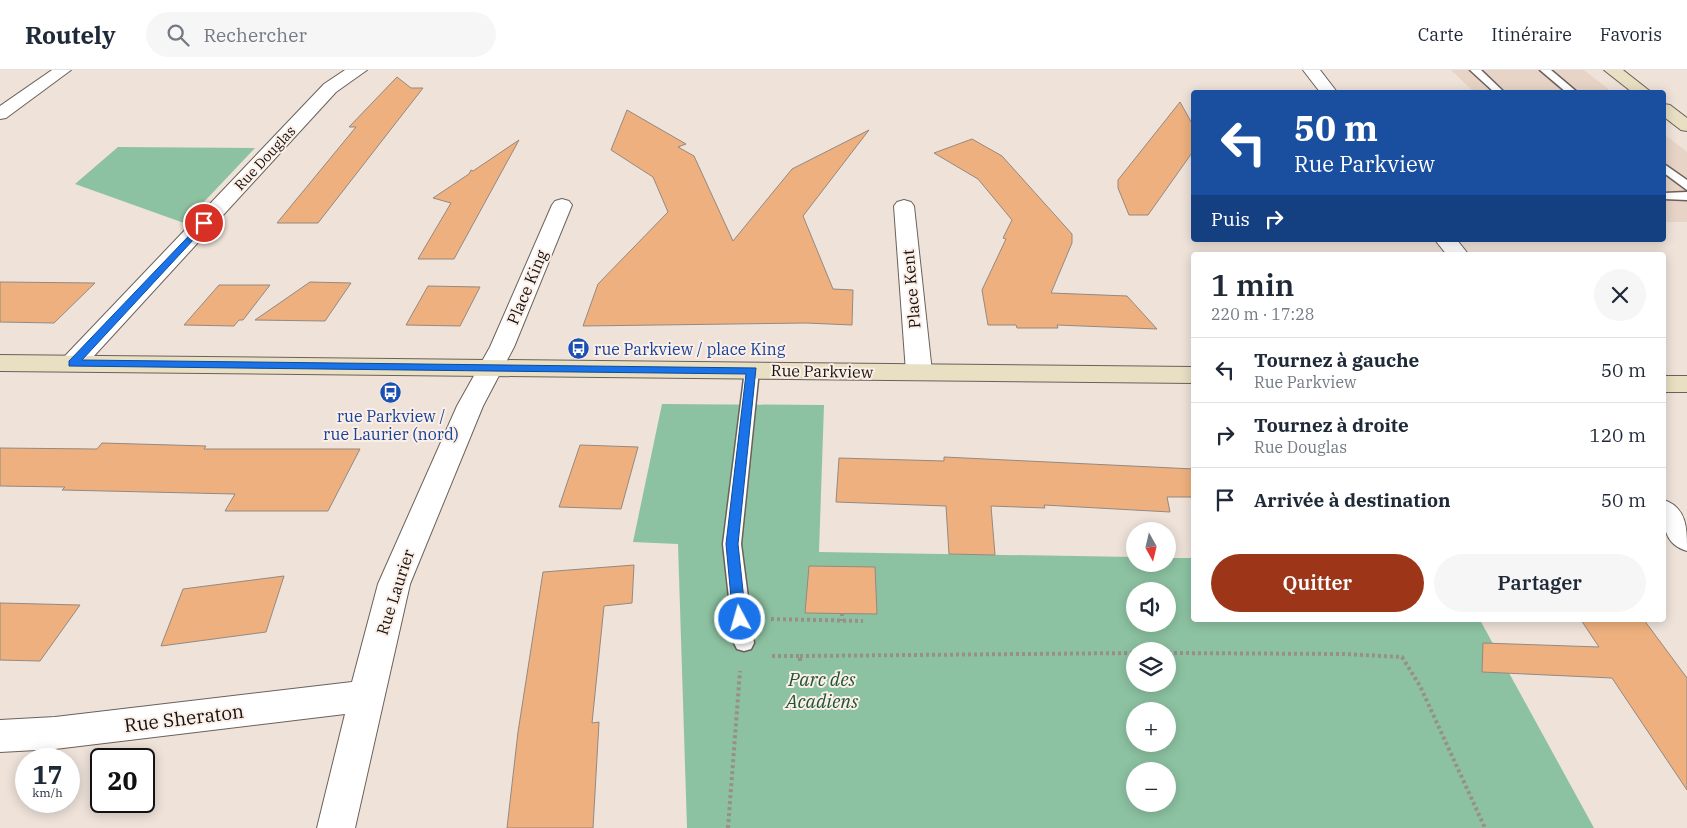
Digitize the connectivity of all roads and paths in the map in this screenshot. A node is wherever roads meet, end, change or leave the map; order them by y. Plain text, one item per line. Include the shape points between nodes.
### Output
1 (63, 70) edge
2 (360, 70) edge
3 (1310, 70) edge
4 (1474, 70) edge
5 (1544, 70) edge
6 (1612, 70) edge
7 (1326, 90) edge
8 (1497, 90) edge
9 (1569, 90) edge
10 (1639, 90) edge
11 (1666, 110) edge
12 (0, 114) edge
13 (1687, 126) edge
14 (1666, 169) edge
15 (1687, 186) edge
16 (1666, 196) edge
17 (1687, 196) edge
18 (562, 205) dead end
19 (904, 206) dead end
20 (1448, 242) edge
21 (1456, 252) edge
22 (0, 363) edge
23 (73, 364) junction
24 (490, 368) junction
25 (752, 370) junction
26 (918, 372) junction
27 (1191, 374) edge
28 (1666, 384) edge
29 (1687, 384) edge
30 (1666, 514) edge
31 (1687, 540) edge
32 (842, 613) dead end
33 (767, 619) dead end
34 (842, 621) junction
35 (863, 621) dead end
36 (743, 650) junction
37 (1176, 653) edge
38 (1126, 654) edge
39 (800, 656) junction
40 (800, 664) dead end
41 (367, 696) junction
42 (0, 736) edge
43 (336, 828) edge
44 (728, 828) edge
45 (1486, 828) edge

1 - 12 street
2 - 23 street, Rue Douglas via 345,76 330,88
3 - 7 street
4 - 8 lane
5 - 9 lane
6 - 10 street
11 - 13 street
14 - 15 lane
16 - 17 lane
18 - 24 street, Place King
19 - 26 street, Place Kent
20 - 21 street
22 - 23 street, Rue Parkview
23 - 24 street, Rue Parkview
24 - 25 street, Rue Parkview
24 - 41 street, Rue Laurier via 470,406 394,584
25 - 26 street, Rue Parkview
25 - 36 lane via 732,544
26 - 27 street, Rue Parkview
28 - 29 street
30 - 31 street
32 - 34 path
33 - 34 path
34 - 35 path
36 - 39 path
36 - 44 path
37 - 45 path via 1402,657 1420,686
38 - 39 path
39 - 40 path
41 - 42 street, Rue Sheraton via 55,733
41 - 43 street, Rue Laurier

